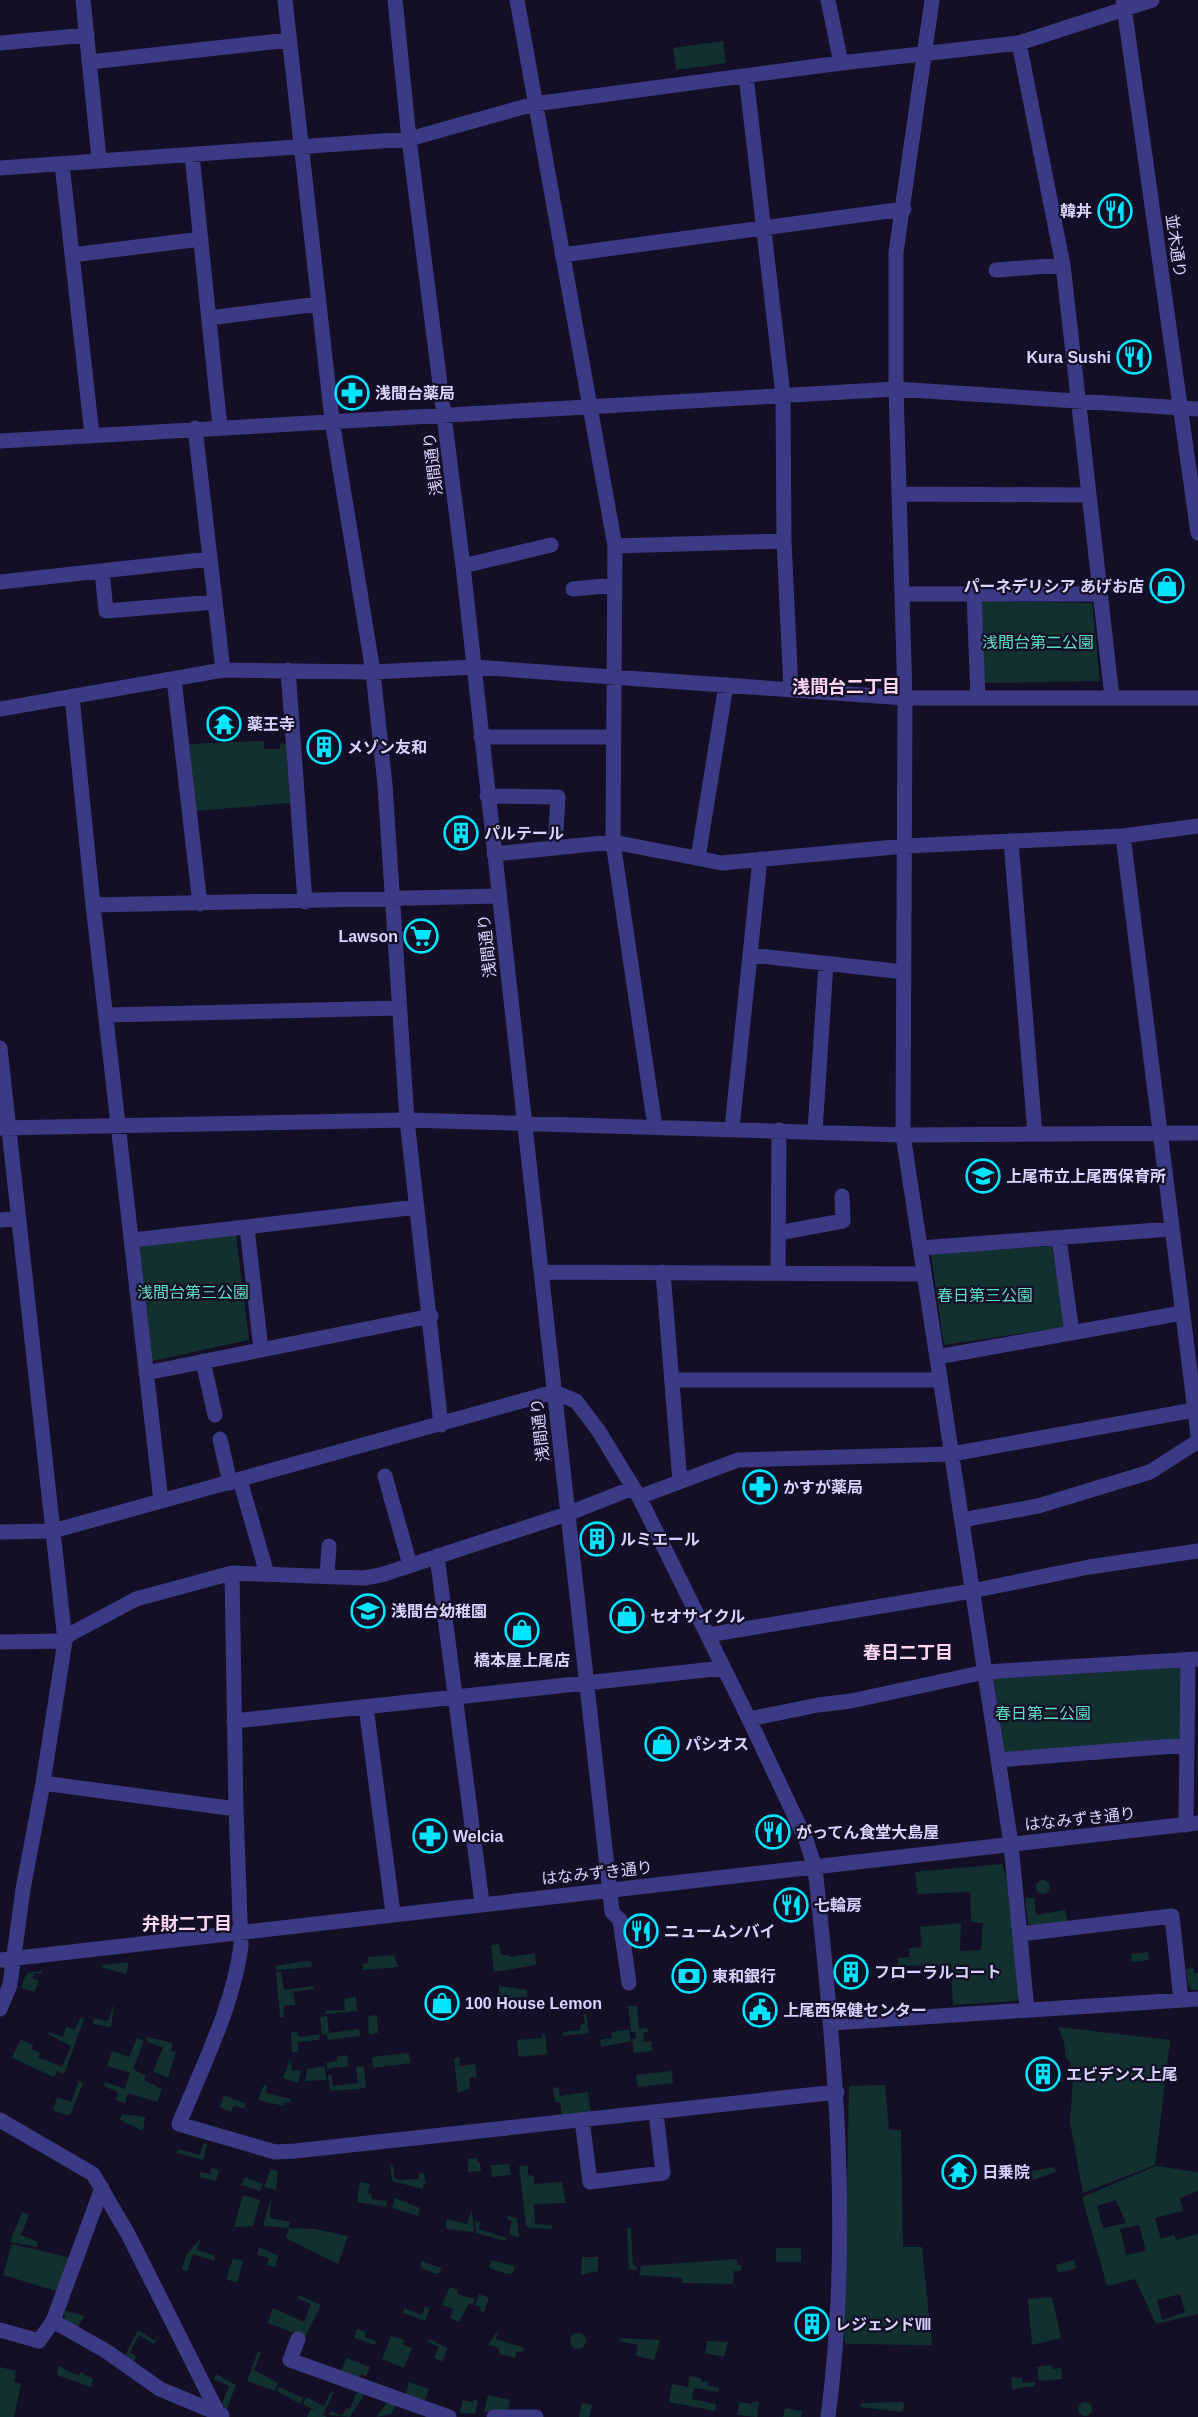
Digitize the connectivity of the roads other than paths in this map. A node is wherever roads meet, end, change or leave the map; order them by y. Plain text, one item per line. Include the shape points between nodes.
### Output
1 (83, 0) edge
2 (285, 0) edge
3 (395, 0) edge
4 (517, 0) edge
5 (828, 0) edge
6 (932, 0) edge
7 (1152, 0) edge
8 (1124, 4) edge
9 (87, 35) junction
10 (289, 40) junction
11 (1019, 43) junction
12 (0, 44) edge
13 (925, 55) junction
14 (90, 62) junction
15 (841, 63) junction
16 (746, 76) junction
17 (534, 104) junction
18 (410, 139) junction
19 (300, 147) junction
20 (192, 155) junction
21 (99, 159) junction
22 (62, 164) junction
23 (0, 168) edge
24 (904, 209) junction
25 (764, 229) junction
26 (201, 239) junction
27 (72, 255) junction
28 (562, 255) junction
29 (1063, 265) junction
30 (996, 270) dead end
31 (318, 304) junction
32 (209, 318) junction
33 (896, 389) junction
34 (783, 395) junction
35 (1079, 401) junction
36 (588, 407) junction
37 (1180, 407) junction
38 (1198, 409) edge
39 (445, 415) junction
40 (332, 420) junction
41 (220, 427) junction
42 (195, 428) junction
43 (92, 435) junction
44 (0, 441) edge
45 (899, 494) junction
46 (1089, 495) junction
47 (1198, 533) edge
48 (784, 541) junction
49 (551, 545) dead end
50 (615, 546) junction
51 (210, 559) junction
52 (463, 566) junction
53 (102, 571) junction
54 (0, 582) edge
55 (614, 585) junction
56 (573, 589) dead end
57 (902, 594) junction
58 (974, 594) junction
59 (1100, 594) junction
60 (215, 602) junction
61 (474, 667) junction
62 (223, 670) junction
63 (288, 670) junction
64 (373, 672) junction
65 (614, 678) junction
66 (174, 679) junction
67 (726, 686) junction
68 (791, 690) junction
69 (72, 697) junction
70 (1112, 697) junction
71 (905, 698) junction
72 (978, 698) junction
73 (1198, 698) edge
74 (0, 709) edge
75 (481, 737) junction
76 (613, 737) junction
77 (488, 796) junction
78 (1198, 826) edge
79 (1123, 836) junction
80 (1011, 841) junction
81 (613, 842) junction
82 (905, 846) junction
83 (555, 848) junction
84 (494, 854) junction
85 (699, 858) junction
86 (760, 859) junction
87 (499, 896) junction
88 (392, 900) junction
89 (305, 902) junction
90 (200, 904) junction
91 (93, 905) junction
92 (750, 955) junction
93 (826, 964) junction
94 (904, 972) junction
95 (398, 1008) junction
96 (107, 1015) junction
97 (0, 1048) edge
98 (407, 1120) junction
99 (524, 1122) junction
100 (118, 1125) junction
101 (655, 1127) junction
102 (4, 1128) edge
103 (732, 1128) junction
104 (779, 1130) junction
105 (815, 1131) junction
106 (1159, 1133) junction
107 (1198, 1133) edge
108 (1035, 1134) junction
109 (903, 1135) junction
110 (842, 1196) dead end
111 (417, 1207) junction
112 (18, 1218) junction
113 (0, 1220) edge
114 (247, 1228) junction
115 (1171, 1229) junction
116 (778, 1233) junction
117 (1059, 1238) junction
118 (133, 1239) junction
119 (921, 1248) junction
120 (541, 1272) junction
121 (663, 1272) junction
122 (778, 1273) junction
123 (924, 1274) junction
124 (1182, 1312) junction
125 (431, 1316) junction
126 (1071, 1333) junction
127 (261, 1349) junction
128 (937, 1357) junction
129 (203, 1361) junction
130 (147, 1372) junction
131 (672, 1380) junction
132 (940, 1380) junction
133 (554, 1392) junction
134 (1194, 1410) junction
135 (215, 1415) dead end
136 (441, 1425) junction
137 (1198, 1435) edge
138 (220, 1439) dead end
139 (1198, 1441) edge
140 (952, 1454) junction
141 (385, 1476) dead end
142 (235, 1482) junction
143 (680, 1482) junction
144 (636, 1492) junction
145 (161, 1502) junction
146 (567, 1514) junction
147 (962, 1520) junction
148 (53, 1531) junction
149 (0, 1532) edge
150 (329, 1546) dead end
151 (1198, 1551) edge
152 (437, 1556) junction
153 (410, 1565) junction
154 (232, 1573) junction
155 (267, 1574) junction
156 (327, 1576) junction
157 (972, 1591) junction
158 (708, 1635) junction
159 (65, 1639) junction
160 (0, 1642) edge
161 (1193, 1659) edge
162 (724, 1668) junction
163 (985, 1672) junction
164 (588, 1683) junction
165 (455, 1697) junction
166 (366, 1707) junction
167 (749, 1719) junction
168 (234, 1721) junction
169 (1187, 1745) junction
170 (998, 1760) junction
171 (43, 1783) junction
172 (236, 1809) junction
173 (1192, 1824) edge
174 (1011, 1845) junction
175 (815, 1868) junction
176 (611, 1889) junction
177 (482, 1903) junction
178 (393, 1913) junction
179 (240, 1930) junction
180 (1020, 1934) junction
181 (7, 1959) edge
182 (629, 1983) dead end
183 (1181, 2000) junction
184 (1198, 2000) edge
185 (0, 2009) edge
186 (1027, 2010) junction
187 (831, 2023) junction
188 (837, 2092) junction
189 (656, 2113) junction
190 (0, 2120) edge
191 (582, 2120) junction
192 (102, 2188) junction
193 (52, 2321) junction
194 (0, 2330) edge
195 (298, 2339) dead end
196 (222, 2416) edge
197 (448, 2417) edge
198 (494, 2417) edge
199 (536, 2417) edge
200 (828, 2417) edge

1 - 9 street
2 - 10 street
3 - 18 street, 浅間通り
4 - 17 street
5 - 15 street
6 - 13 street
7 - 8 street
8 - 11 street
8 - 37 street, 並木通り
9 - 12 street
9 - 14 street
10 - 14 street
10 - 19 street
11 - 13 street
11 - 29 street
13 - 15 street
13 - 24 street
14 - 21 street
15 - 16 street
16 - 17 street
16 - 25 street
17 - 18 street
17 - 28 street
18 - 19 street
18 - 39 street, 浅間通り
19 - 20 street
19 - 31 street
20 - 21 street
20 - 26 street
21 - 22 street
22 - 23 street
22 - 27 street
24 - 25 street
24 - 33 street via 896,252
25 - 28 street
25 - 34 street
26 - 27 street
26 - 32 street
27 - 43 street
28 - 36 street
29 - 30 street
29 - 35 street
31 - 32 street
31 - 40 street
32 - 41 street
33 - 34 street
33 - 35 street
33 - 45 street
34 - 36 street
34 - 48 street
35 - 37 street
35 - 46 street
36 - 39 street
36 - 50 street
37 - 38 street
37 - 47 street, 並木通り
39 - 40 street
39 - 52 street, 浅間通り
40 - 41 street
40 - 64 street
41 - 42 street
42 - 43 street
42 - 51 street
43 - 44 street
45 - 46 street
45 - 57 street
46 - 59 street
48 - 50 street
48 - 68 street
49 - 52 street
50 - 55 street
51 - 53 street
51 - 60 street
52 - 61 street, 浅間通り
53 - 54 street
53 - 60 street via 106,611
55 - 56 street
55 - 65 street
57 - 58 street
57 - 71 street
58 - 59 street
58 - 72 street
59 - 70 street
60 - 62 street
61 - 64 street
61 - 65 street
61 - 75 street, 浅間通り
62 - 63 street
62 - 66 street
63 - 64 street
63 - 89 street
64 - 88 street
65 - 67 street
65 - 76 street
66 - 69 street
66 - 90 street
67 - 68 street
67 - 85 street
68 - 71 street
69 - 74 street
69 - 91 street
70 - 72 street
70 - 73 street
71 - 72 street
71 - 82 street
75 - 76 street
75 - 77 street, 浅間通り
76 - 81 street
77 - 83 street via 558,797
77 - 84 street, 浅間通り
78 - 79 street
79 - 80 street
79 - 106 street
80 - 82 street
80 - 108 street
81 - 83 street
81 - 85 street
81 - 101 street
82 - 86 street
82 - 94 street
83 - 84 street
84 - 87 street, 浅間通り
85 - 86 street via 722,862
86 - 92 street
87 - 88 street
87 - 99 street, 浅間通り
88 - 89 street
88 - 95 street
89 - 90 street
90 - 91 street
91 - 96 street
92 - 93 street
92 - 103 street
93 - 94 street
93 - 105 street
94 - 109 street
95 - 96 street
95 - 98 street
96 - 100 street
97 - 102 street
98 - 99 street
98 - 100 street
98 - 111 street
99 - 101 street
99 - 120 street, 浅間通り
100 - 102 street
100 - 118 street
101 - 103 street
102 - 112 street
103 - 104 street
104 - 105 street
104 - 116 street
105 - 109 street
106 - 107 street
106 - 108 street
106 - 115 street
108 - 109 street
109 - 119 street
110 - 116 street via 843,1221
111 - 114 street
111 - 125 street
112 - 113 street
112 - 148 street
114 - 118 street
114 - 127 street
115 - 117 street
115 - 124 street
116 - 122 street
117 - 119 street
117 - 126 street
118 - 130 street
119 - 123 street
120 - 121 street
120 - 133 street, 浅間通り
121 - 122 street
121 - 131 street
122 - 123 street
123 - 128 street
124 - 126 street
124 - 134 street
125 - 127 street
125 - 136 street
126 - 128 street
127 - 129 street
128 - 132 street
129 - 130 street
129 - 135 street
130 - 145 street
131 - 132 street
131 - 143 street
132 - 140 street
133 - 136 street
133 - 144 street via 576,1401
133 - 146 street, 浅間通り
134 - 137 street
134 - 140 street
136 - 142 street
138 - 142 street
139 - 147 street via 1150,1472 1038,1506
140 - 143 street via 738,1460
140 - 147 street
141 - 153 street
142 - 145 street
142 - 155 street
143 - 144 street
144 - 146 street
144 - 158 street
145 - 148 street
146 - 152 street
146 - 164 street, 浅間通り
147 - 157 street
148 - 149 street
148 - 159 street
150 - 156 street
151 - 157 street via 1089,1567
152 - 153 street
152 - 165 street
153 - 156 street via 364,1578
154 - 155 street
154 - 159 street via 136,1599
154 - 168 street
155 - 156 street
157 - 158 street
157 - 163 street
158 - 162 street
159 - 160 street
159 - 171 street
161 - 163 street
161 - 169 street
162 - 164 street
162 - 167 street
163 - 167 street
163 - 170 street
164 - 165 street
164 - 176 street, 浅間通り
165 - 166 street
165 - 177 street
166 - 168 street
166 - 178 street
167 - 175 street via 806,1840
168 - 172 street
169 - 170 street
169 - 173 street
170 - 174 street
171 - 172 street
171 - 181 street
172 - 179 street
173 - 174 street, はなみずき通り
174 - 175 street, はなみずき通り
174 - 180 street
175 - 176 street, はなみずき通り
175 - 187 street
176 - 177 street, はなみずき通り
176 - 182 street, 浅間通り via 612,1912 620,1920
177 - 178 street, はなみずき通り
178 - 179 street, はなみずき通り
179 - 181 street, はなみずき通り
179 - 191 street via 239,1966 179,2124 275,2152
180 - 183 street via 1172,1916
180 - 186 street
181 - 185 street via 9,1985
183 - 184 street
183 - 186 street
186 - 187 street
187 - 188 street
188 - 189 street
188 - 200 street via 837,2349
189 - 191 street
189 - 191 street via 663,2173 590,2182
190 - 192 street via 93,2174
192 - 193 street
192 - 196 street
193 - 194 street via 39,2341
193 - 196 street via 106,2351 160,2389
195 - 197 street via 290,2360
198 - 199 street

